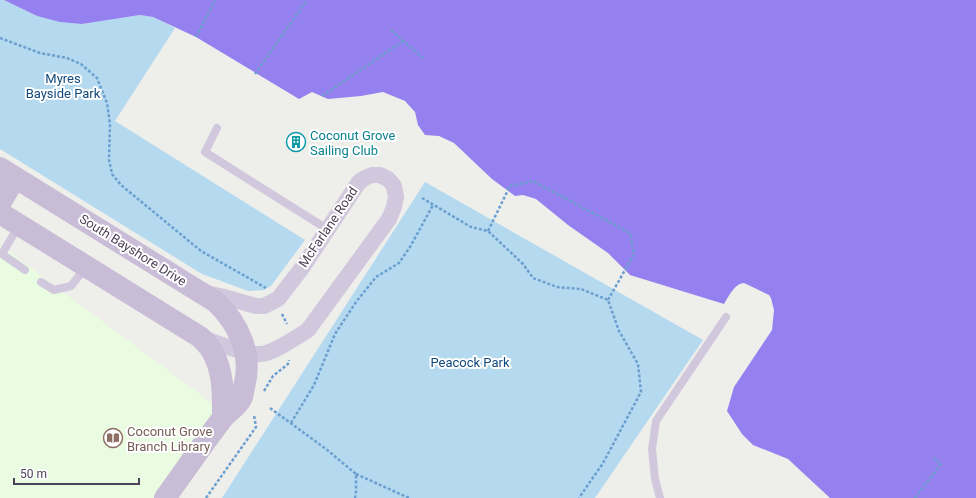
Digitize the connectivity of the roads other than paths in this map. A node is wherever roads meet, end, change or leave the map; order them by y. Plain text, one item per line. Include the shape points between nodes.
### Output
1 (217, 128) dead end
2 (8, 173) edge
3 (0, 203) edge
4 (0, 212) edge
5 (19, 225) junction
6 (327, 229) junction
7 (1, 255) edge
8 (86, 266) junction
9 (25, 270) dead end
10 (41, 282) dead end
11 (200, 292) junction
12 (726, 317) dead end
13 (200, 337) junction
14 (246, 352) junction
15 (223, 418) junction
16 (165, 498) edge
17 (660, 498) edge

1 - 6 lane via 205,152
2 - 3 main road
2 - 11 main road, South Bayshore Drive
4 - 5 main road
5 - 7 lane
5 - 8 main road
6 - 11 street, McFarlane Road via 284,293 272,303 256,306
6 - 14 street, McFarlane Road via 359,182 365,178 372,175 380,176 388,179 394,186 396,197 389,219 308,330 261,354
7 - 9 lane
8 - 10 lane via 71,286 54,290
8 - 13 main road
11 - 14 main road, South Bayshore Drive via 216,302 225,312 237,330
12 - 17 lane via 656,421 652,449
13 - 14 street, McFarlane Road
13 - 15 main road via 212,350 218,363 222,382
14 - 15 main road via 247,369 241,400
15 - 16 main road

